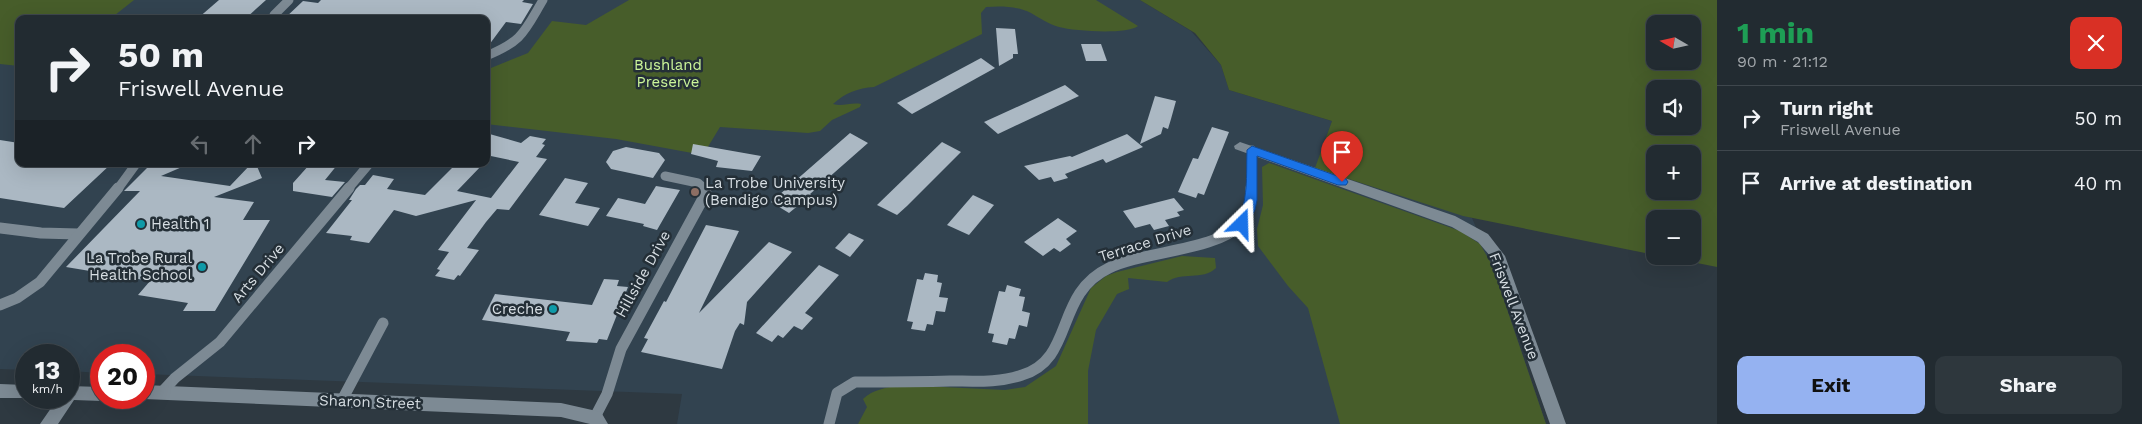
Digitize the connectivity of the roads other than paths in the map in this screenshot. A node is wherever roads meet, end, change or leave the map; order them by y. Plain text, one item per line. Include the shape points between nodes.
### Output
1 (289, 0) edge
2 (543, 0) edge
3 (274, 15) dead end
4 (490, 53) edge
5 (1246, 148) joint
6 (134, 167) edge
7 (366, 167) edge
8 (665, 176) dead end
9 (0, 228) edge
10 (78, 234) junction
11 (0, 305) edge
12 (383, 322) dead end
13 (0, 391) edge
14 (15, 392) edge
15 (155, 392) edge
16 (162, 392) junction
17 (341, 402) junction
18 (59, 409) edge
19 (597, 421) edge
20 (48, 424) edge
21 (829, 424) edge
22 (1558, 424) edge

1 - 3 lane
2 - 4 lane via 522,38
5 - 21 lane, Terrace Drive via 1251,200 1242,224 1224,235 1122,263 1097,274 1080,289 1057,345 1037,370 1027,375 994,380 855,382 837,394
5 - 22 street, Friswell Avenue via 1450,220 1486,239 1498,256
6 - 10 lane via 121,188
7 - 16 lane, Arts Drive via 214,348 171,380
8 - 19 lane, Hillside Drive via 698,183 706,193 621,349
9 - 10 lane
10 - 11 lane via 42,282 26,294
12 - 17 lane
13 - 14 street
15 - 16 street, Sharon Street
16 - 17 street, Sharon Street
17 - 19 street, Sharon Street via 560,410
18 - 20 street

